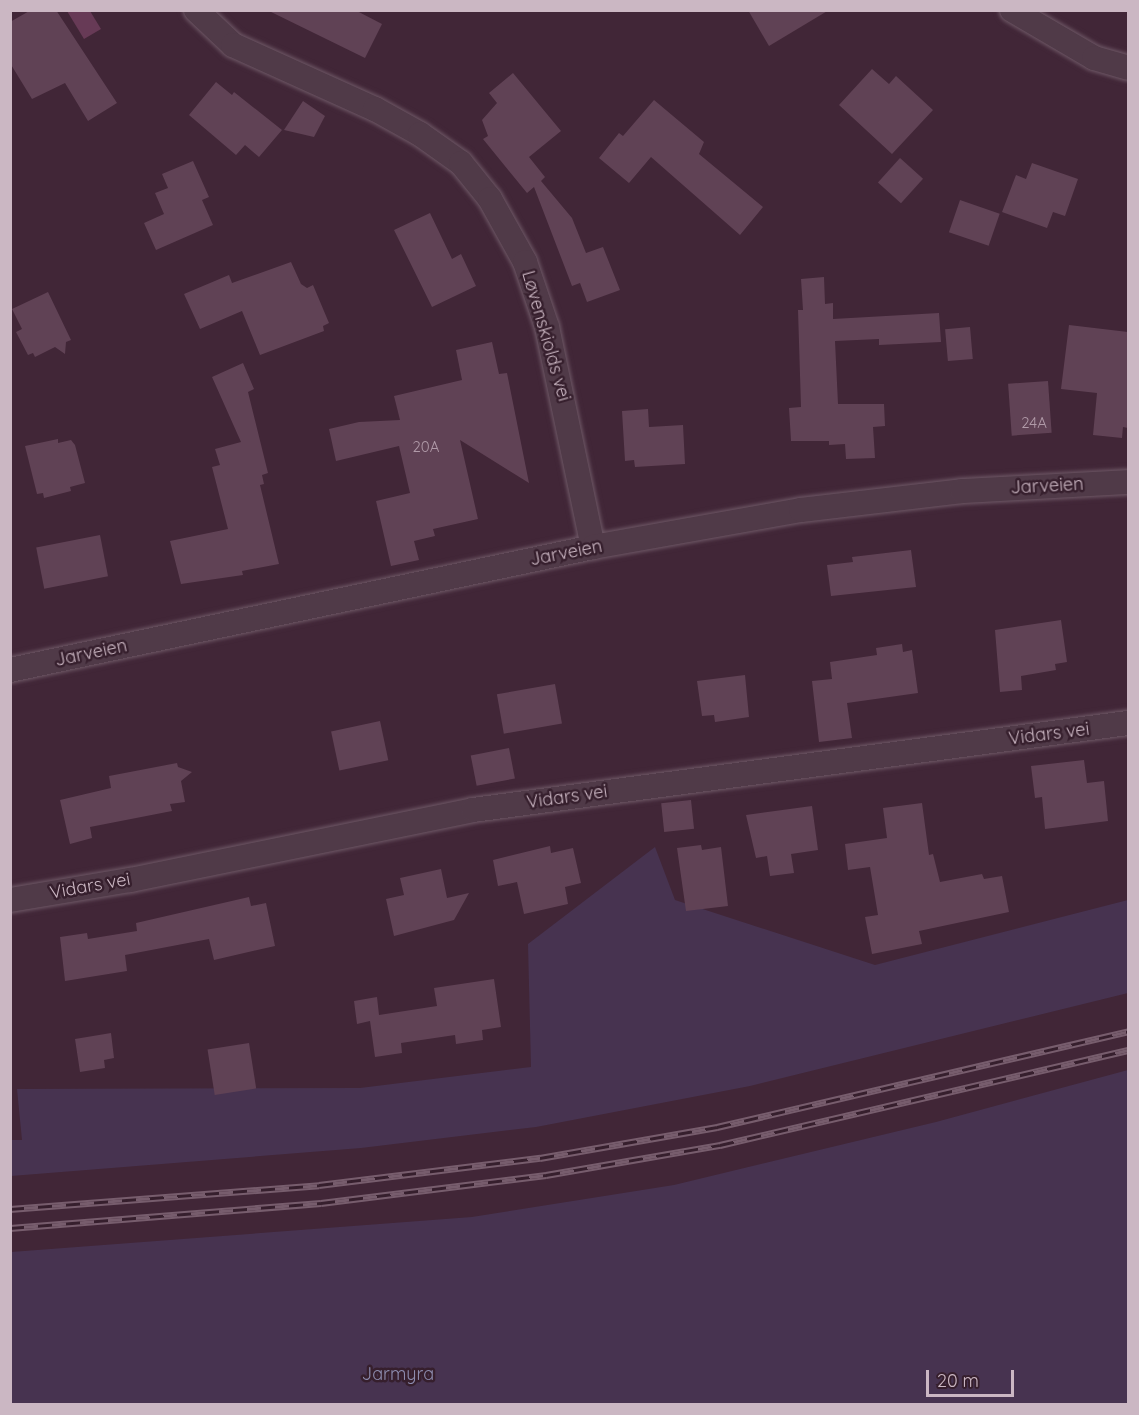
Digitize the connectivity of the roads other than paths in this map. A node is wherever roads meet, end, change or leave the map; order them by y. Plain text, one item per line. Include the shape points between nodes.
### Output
1 (196, 10) edge
2 (1012, 10) edge
3 (1128, 68) edge
4 (1128, 482) edge
5 (593, 547) junction
6 (10, 670) edge
7 (1128, 723) edge
8 (10, 900) edge

1 - 5 street, Løvenskiolds vei via 233,45 375,109 420,134 461,163 490,199 525,262 547,327
2 - 3 street via 1094,58
4 - 5 street, Jarveien via 950,492 801,510
5 - 6 street, Jarveien
7 - 8 street, Vidars vei via 473,810 130,880

